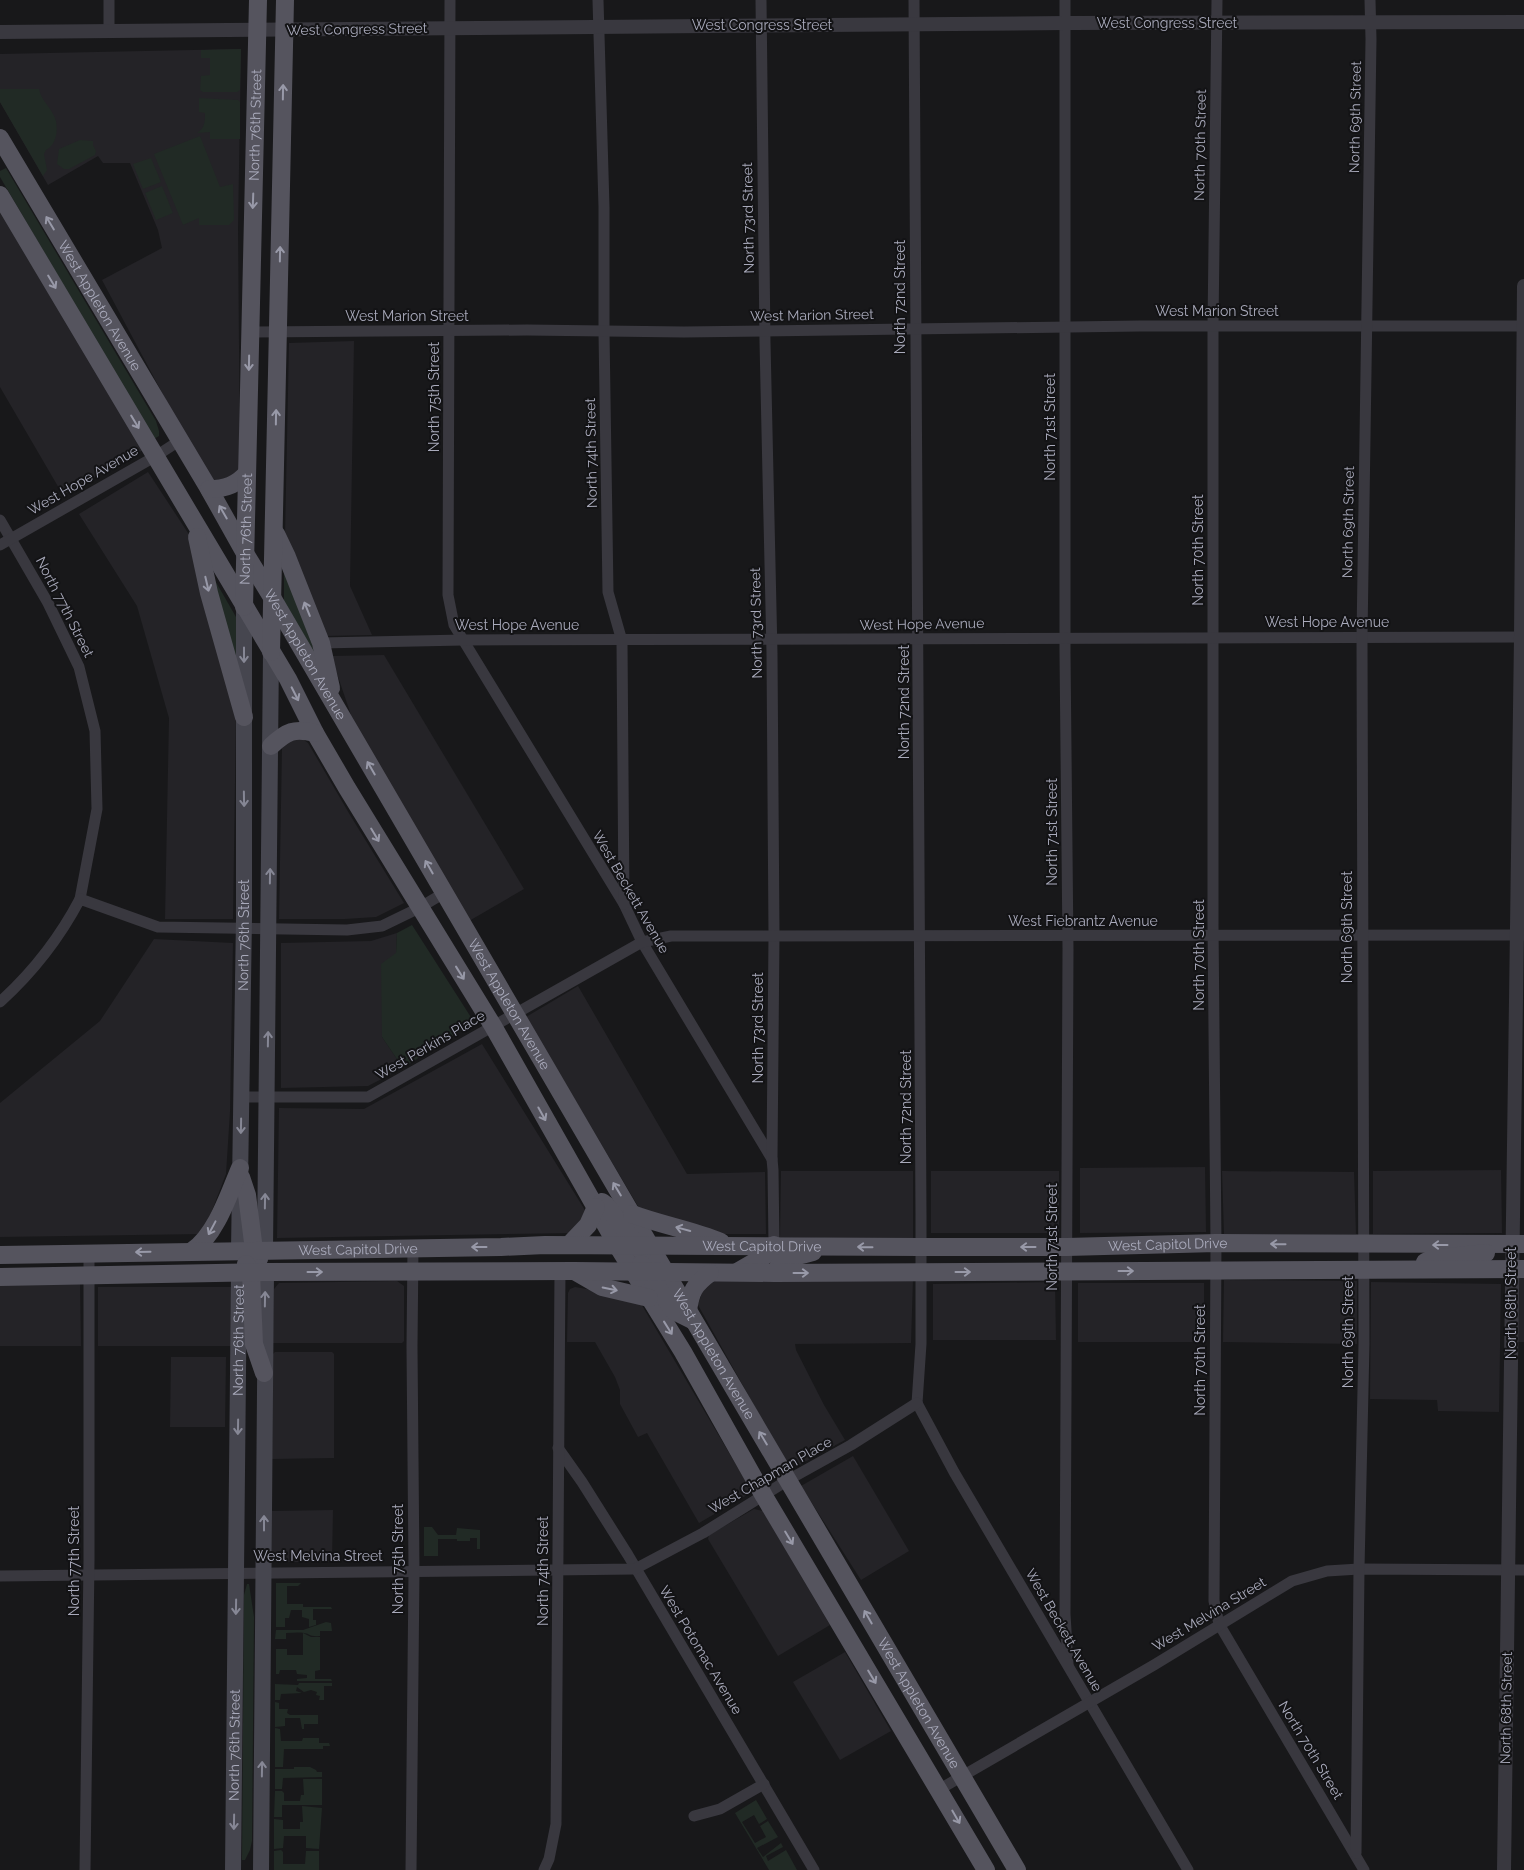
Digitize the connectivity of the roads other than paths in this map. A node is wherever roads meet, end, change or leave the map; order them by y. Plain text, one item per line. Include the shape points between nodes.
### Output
1 (109, 0) edge
2 (258, 0) edge
3 (285, 0) edge
4 (450, 0) edge
5 (598, 0) edge
6 (761, 0) edge
7 (914, 0) edge
8 (1065, 0) edge
9 (1217, 0) edge
10 (1370, 0) edge
11 (1370, 22) junction
12 (1524, 22) edge
13 (1066, 23) junction
14 (1217, 23) junction
15 (914, 24) junction
16 (761, 25) junction
17 (599, 26) junction
18 (450, 28) junction
19 (258, 29) junction
20 (284, 29) junction
21 (110, 30) junction
22 (0, 32) edge
23 (0, 138) edge
24 (0, 195) edge
25 (1524, 286) edge
26 (1214, 326) junction
27 (1366, 326) junction
28 (1524, 326) edge
29 (1065, 328) junction
30 (916, 329) junction
31 (449, 331) junction
32 (764, 331) junction
33 (250, 332) junction
34 (278, 332) junction
35 (604, 332) junction
36 (179, 440) junction
37 (156, 456) junction
38 (247, 473) junction
39 (209, 489) junction
40 (0, 520) edge
41 (193, 520) junction
42 (275, 532) junction
43 (11, 538) junction
44 (0, 545) edge
45 (246, 555) junction
46 (273, 599) junction
47 (244, 607) junction
48 (1522, 637) edge
49 (1065, 638) junction
50 (1213, 638) junction
51 (1362, 638) junction
52 (919, 639) junction
53 (463, 640) junction
54 (772, 640) junction
55 (622, 641) junction
56 (321, 643) junction
57 (271, 653) junction
58 (335, 706) junction
59 (244, 717) junction
60 (315, 733) junction
61 (271, 746) junction
62 (444, 893) junction
63 (80, 899) junction
64 (624, 904) junction
65 (420, 908) junction
66 (244, 928) junction
67 (269, 929) junction
68 (1520, 935) edge
69 (774, 936) junction
70 (920, 936) junction
71 (1068, 936) junction
72 (1214, 936) junction
73 (1362, 936) junction
74 (642, 942) junction
75 (0, 1002) edge
76 (514, 1013) junction
77 (493, 1026) junction
78 (242, 1097) junction
79 (266, 1097) junction
80 (772, 1159) junction
81 (240, 1172) junction
82 (592, 1199) junction
83 (632, 1214) junction
84 (1216, 1243) junction
85 (1362, 1244) junction
86 (568, 1245) junction
87 (774, 1245) junction
88 (1518, 1245) edge
89 (723, 1246) junction
90 (830, 1246) junction
91 (413, 1247) junction
92 (501, 1247) junction
93 (921, 1247) junction
94 (1067, 1247) junction
95 (252, 1250) junction
96 (192, 1251) junction
97 (89, 1253) junction
98 (0, 1255) edge
99 (642, 1258) junction
100 (1520, 1266) edge
101 (1215, 1270) junction
102 (1419, 1270) junction
103 (476, 1271) junction
104 (567, 1271) junction
105 (1363, 1271) junction
106 (412, 1272) junction
107 (921, 1272) junction
108 (1067, 1272) junction
109 (252, 1273) junction
110 (710, 1273) junction
111 (734, 1273) junction
112 (774, 1273) junction
113 (89, 1275) junction
114 (0, 1277) edge
115 (649, 1298) junction
116 (691, 1316) junction
117 (264, 1373) joint
118 (918, 1403) junction
119 (558, 1448) junction
120 (788, 1480) junction
121 (764, 1496) junction
122 (558, 1569) junction
123 (636, 1569) junction
124 (1358, 1569) junction
125 (1508, 1570) junction
126 (1524, 1570) edge
127 (414, 1571) junction
128 (236, 1572) junction
129 (264, 1572) junction
130 (89, 1575) junction
131 (0, 1576) edge
132 (1219, 1624) junction
133 (1068, 1664) junction
134 (1089, 1702) junction
135 (962, 1776) junction
136 (764, 1784) junction
137 (940, 1790) junction
138 (694, 1816) dead end
139 (1356, 1855) junction
140 (85, 1870) edge
141 (233, 1870) edge
142 (261, 1870) edge
143 (411, 1870) edge
144 (544, 1870) edge
145 (814, 1870) edge
146 (986, 1870) edge
147 (1017, 1870) edge
148 (1188, 1870) edge
149 (1364, 1870) edge
150 (1504, 1870) edge

1 - 21 street
2 - 19 main road, North 76th Street
3 - 20 main road, North 76th Street
4 - 18 street, North 75th Street
5 - 17 street, North 74th Street
6 - 16 street, North 73rd Street
7 - 15 street, North 72nd Street
8 - 13 street, North 71st Street
9 - 14 street, North 70th Street
10 - 11 street, North 69th Street
11 - 12 street, West Congress Street
11 - 14 street, West Congress Street
11 - 27 street, North 69th Street
13 - 14 street, West Congress Street
13 - 15 street, West Congress Street
13 - 29 street, North 71st Street
14 - 26 street, North 70th Street
15 - 16 street, West Congress Street
15 - 30 street, North 72nd Street
16 - 17 street, West Congress Street
16 - 32 street, North 73rd Street
17 - 18 street, West Congress Street
17 - 35 street, North 74th Street
18 - 20 street, West Congress Street
18 - 31 street, North 75th Street
19 - 20 street, West Congress Street
19 - 21 street, West Congress Street
19 -> 33 main road, North 76th Street
34 -> 20 main road, North 76th Street
21 - 22 street, West Congress Street
36 -> 23 main road, West Appleton Avenue
24 -> 37 main road, West Appleton Avenue
25 - 28 street, North 68th Street
26 - 27 street, West Marion Street
26 - 29 street, West Marion Street
26 - 50 street, North 70th Street
27 - 28 street, West Marion Street
27 - 51 street, North 69th Street
28 - 48 street, North 68th Street
29 - 30 street, West Marion Street
29 - 49 street, North 71st Street
30 - 32 street, West Marion Street
30 - 52 street, North 72nd Street
31 - 34 street, West Marion Street
31 - 35 street, West Marion Street
31 - 53 street, North 75th Street via 448,595 454,626
32 - 35 street, West Marion Street
32 - 54 street, North 73rd Street
33 - 34 street, West Marion Street
33 -> 38 main road, North 76th Street
42 -> 34 main road, North 76th Street
35 - 55 street, North 74th Street via 608,592
36 - 37 street, West Hope Avenue
36 - 39 main road, West Appleton Avenue
37 - 41 main road, West Appleton Avenue
37 - 43 street, West Hope Avenue
38 - 39 main road via 231,486
38 - 45 main road, North 76th Street
45 -> 39 main road, West Appleton Avenue
40 - 43 street
41 - 47 main road, West Appleton Avenue
41 -> 59 main road via 209,593
42 - 46 main road, North 76th Street
56 -> 42 main road
43 - 44 street, West Hope Avenue
43 - 63 street, North 77th Street via 79,667 95,731 97,809
45 - 46 main road, West Appleton Avenue
45 - 47 main road, North 76th Street
46 - 57 main road, North 76th Street
46 - 58 main road, West Appleton Avenue
47 - 57 main road, West Appleton Avenue
47 -> 59 main road, North 76th Street
48 - 51 street, West Hope Avenue
48 - 68 street, North 68th Street
49 - 50 street, West Hope Avenue
49 - 52 street, West Hope Avenue
49 - 71 street, North 71st Street
50 - 51 street, West Hope Avenue
50 - 72 street, North 70th Street
51 - 73 street, North 69th Street
52 - 54 street, West Hope Avenue
52 - 70 street, North 72nd Street
53 - 55 street, West Hope Avenue
53 - 56 street, West Hope Avenue
53 - 64 street, West Beckett Avenue
54 - 55 street, West Hope Avenue
54 - 69 street, North 73rd Street
55 - 64 street, North 74th Street
56 - 58 main road
57 -> 60 main road, West Appleton Avenue
57 - 61 main road, North 76th Street
62 -> 58 main road, West Appleton Avenue
59 -> 66 main road, North 76th Street
60 - 61 main road via 292,731
60 -> 65 main road, West Appleton Avenue
67 -> 61 main road, North 76th Street
62 - 65 street
62 - 76 main road, West Appleton Avenue
63 - 66 street via 158,927
63 - 75 street via 67,924 39,963
64 - 74 street, West Beckett Avenue
65 - 67 street via 382,926 347,930
65 -> 77 main road, West Appleton Avenue
66 - 67 street
66 - 78 main road, North 76th Street
79 -> 67 main road, North 76th Street
68 - 73 street, West Fiebrantz Avenue
68 - 88 street, North 68th Street
69 - 70 street, West Fiebrantz Avenue
69 - 74 street, West Fiebrantz Avenue via 671,936
69 - 80 street, North 73rd Street
70 - 71 street, West Fiebrantz Avenue
70 - 93 street, North 72nd Street
71 - 72 street, West Fiebrantz Avenue
71 - 94 street, North 71st Street
72 - 73 street, West Fiebrantz Avenue
72 - 84 street, North 70th Street
73 - 85 street, North 69th Street
74 - 76 street, West Perkins Place
74 - 80 street, West Beckett Avenue
76 - 77 street, West Perkins Place
83 -> 76 main road, West Appleton Avenue
77 - 79 street, West Perkins Place via 368,1097
77 -> 82 main road, West Appleton Avenue
78 - 79 street, West Perkins Place
78 -> 81 main road, North 76th Street
95 -> 79 main road, North 76th Street
80 - 87 street, North 73rd Street
81 - 95 main road via 247,1194
81 -> 96 main road via 203,1244
82 - 86 main road via 588,1226
82 - 99 main road via 606,1205
89 -> 83 main road via 700,1233
83 - 99 main road, West Appleton Avenue
85 -> 84 main road, West Capitol Drive
84 - 94 main road, West Capitol Drive
84 - 101 street, North 70th Street
88 -> 85 main road, West Capitol Drive
85 - 105 street, North 69th Street
86 - 92 main road, West Capitol Drive
86 - 99 main road, West Capitol Drive
87 - 89 main road, West Capitol Drive
87 - 90 main road, West Capitol Drive
87 - 111 main road via 762,1259
88 - 100 street, North 68th Street
88 - 102 main road via 1477,1255 1431,1259
89 - 99 main road, West Capitol Drive
93 -> 90 main road, West Capitol Drive
90 - 112 main road via 785,1259
92 -> 91 main road, West Capitol Drive
91 - 95 main road, West Capitol Drive
91 - 106 street, North 75th Street
92 - 103 main road via 497,1257
94 -> 93 main road, West Capitol Drive
93 - 107 street, North 72nd Street
94 - 108 street, North 71st Street
95 - 96 main road, West Capitol Drive
95 - 109 main road, North 76th Street
95 - 109 main road, North 76th Street
96 -> 97 main road, West Capitol Drive
97 - 98 main road, West Capitol Drive
97 - 113 street, North 77th Street
99 - 104 main road via 601,1258
99 - 110 main road, West Capitol Drive
99 - 115 main road, West Appleton Avenue
99 - 116 main road, West Appleton Avenue
100 - 102 main road, West Capitol Drive
100 - 125 street, North 68th Street
101 - 105 main road, West Capitol Drive
108 -> 101 main road, West Capitol Drive
101 - 132 street, North 70th Street via 1214,1601
102 - 105 main road, West Capitol Drive
103 - 104 main road, West Capitol Drive
103 - 106 main road, West Capitol Drive
104 -> 115 main road via 602,1288
104 - 119 street, North 74th Street
105 - 124 street, North 69th Street
109 -> 106 main road, West Capitol Drive
106 - 127 street, North 75th Street
107 -> 108 main road, West Capitol Drive
112 -> 107 main road, West Capitol Drive
107 - 118 street, North 72nd Street
108 - 133 street, North 71st Street via 1065,1614
109 - 113 main road, West Capitol Drive
117 -> 109 main road via 254,1344
109 -> 128 main road, North 76th Street
110 - 111 main road, West Capitol Drive
110 - 116 main road via 692,1290
111 - 112 main road, West Capitol Drive
113 - 114 main road, West Capitol Drive
113 - 130 street, North 77th Street
115 -> 121 main road, West Appleton Avenue
120 -> 116 main road, West Appleton Avenue
129 -> 117 main road, North 76th Street
118 - 120 street, West Chapman Place
118 - 133 street, West Beckett Avenue via 954,1472
119 - 122 street, North 74th Street
119 - 123 street, West Potomac Avenue
120 - 121 street, West Chapman Place
135 -> 120 main road, West Appleton Avenue
121 - 123 street, West Chapman Place
121 -> 137 main road, West Appleton Avenue
122 - 123 street, West Melvina Street
122 - 127 street, West Melvina Street
122 - 144 street, North 74th Street via 556,1824
123 - 136 street, West Potomac Avenue
124 - 125 street, West Melvina Street
124 - 132 street, West Melvina Street via 1328,1570 1292,1580
124 - 139 street, North 69th Street
125 - 126 street, West Melvina Street
125 - 150 street, North 68th Street
127 - 129 street, West Melvina Street
127 - 143 street, North 75th Street
128 - 129 street, West Melvina Street
128 - 130 street, West Melvina Street
128 -> 141 main road, North 76th Street
142 -> 129 main road, North 76th Street
130 - 131 street, West Melvina Street
130 - 140 street, North 77th Street
132 - 134 street, West Melvina Street
132 - 139 street, North 70th Street
133 - 134 street, West Beckett Avenue
134 - 135 street, West Melvina Street
134 - 148 street, West Beckett Avenue
135 - 137 street, West Melvina Street
135 - 147 main road, West Appleton Avenue
136 - 138 street via 720,1808
136 - 145 street, West Potomac Avenue
137 -> 146 main road, West Appleton Avenue
139 - 149 street, North 70th Street

